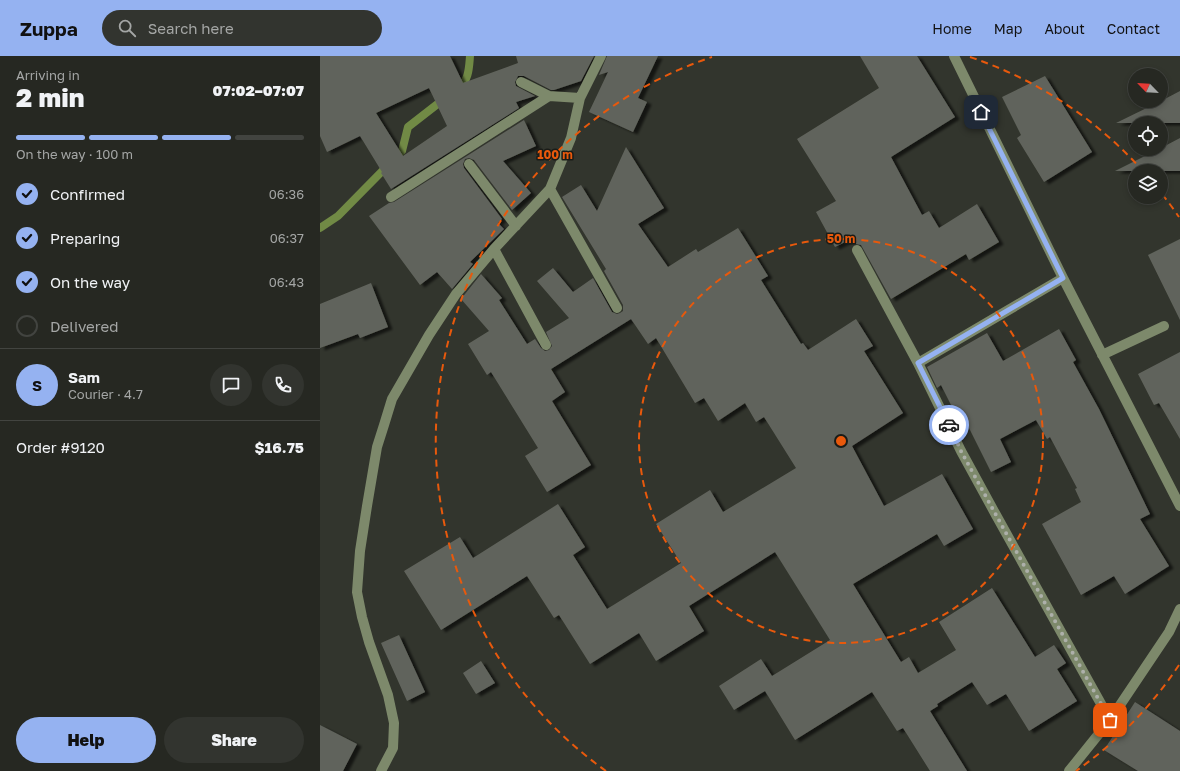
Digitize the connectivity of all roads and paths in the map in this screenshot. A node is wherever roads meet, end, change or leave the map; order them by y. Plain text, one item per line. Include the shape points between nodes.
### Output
1 (601, 56) edge
2 (954, 56) edge
3 (521, 82) dead end
4 (549, 96) junction
5 (580, 98) junction
6 (469, 164) dead end
7 (550, 189) junction
8 (391, 197) dead end
9 (516, 226) junction
10 (494, 249) junction
11 (857, 250) dead end
12 (1063, 278) junction
13 (617, 308) dead end
14 (1164, 326) dead end
15 (546, 345) dead end
16 (1102, 355) junction
17 (918, 363) junction
18 (1180, 506) edge
19 (1180, 609) edge
20 (1110, 720) junction
21 (381, 771) edge
22 (1069, 771) edge

1 - 5 street
2 - 12 street
3 - 4 street
4 - 5 street
4 - 8 street
5 - 7 street via 571,138
6 - 9 street
7 - 9 street
7 - 13 street
9 - 10 street
10 - 15 street
10 - 21 street via 456,294 429,335 392,400 378,447 360,551 357,592 369,642 388,695 394,723 393,748
11 - 17 street
12 - 16 street
12 - 17 street
14 - 16 street
16 - 18 street
17 - 20 street via 965,458
19 - 20 street via 1169,632
20 - 22 street

